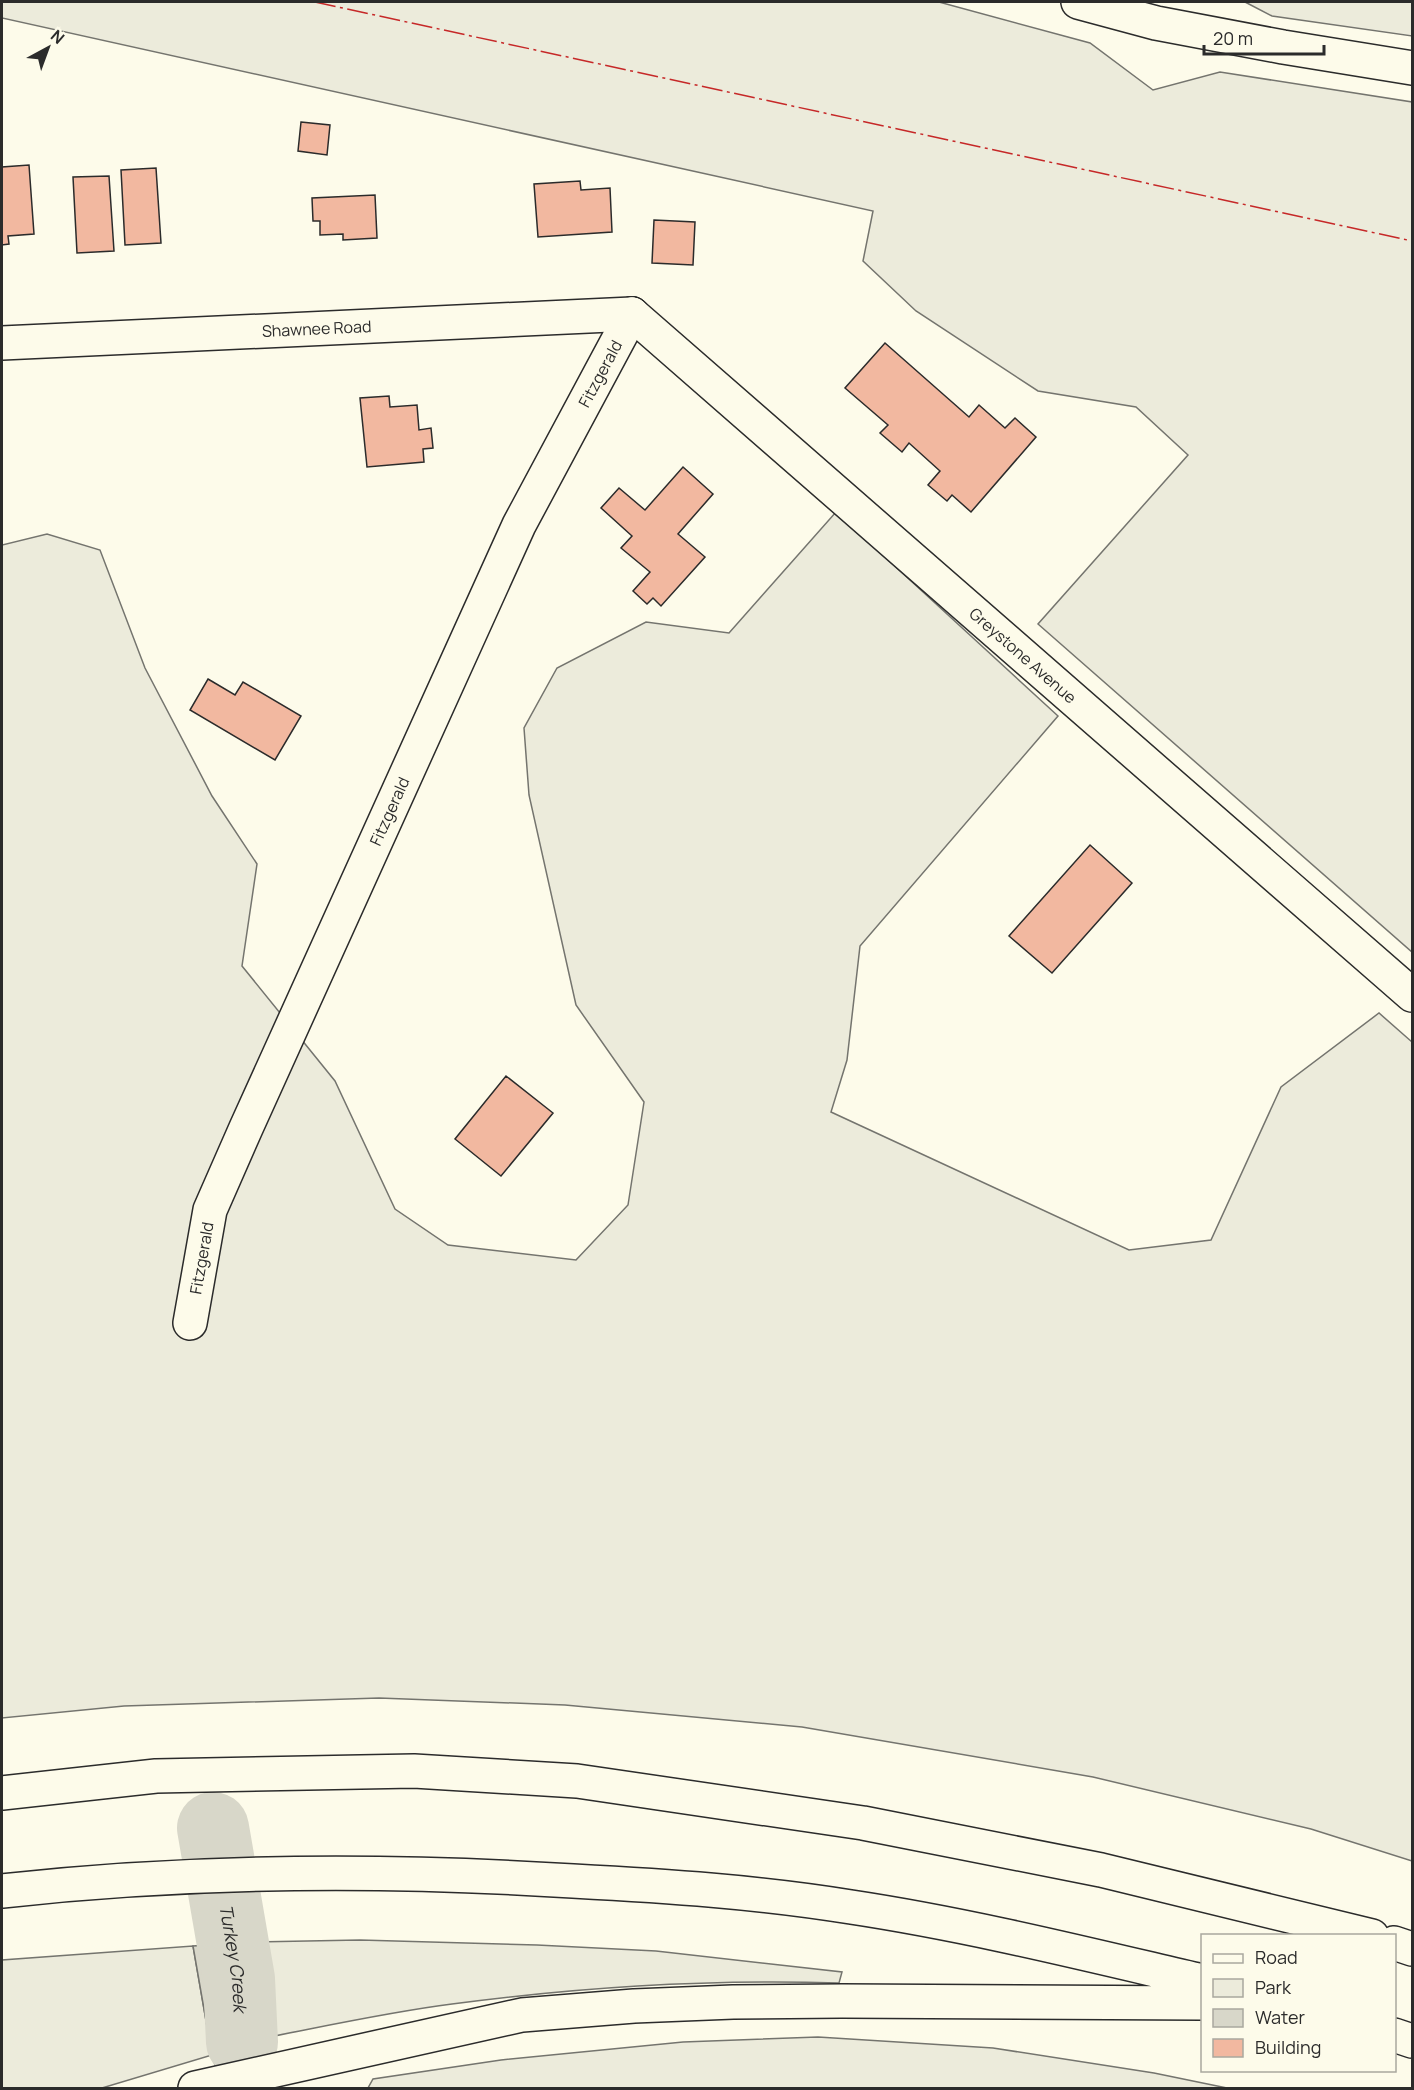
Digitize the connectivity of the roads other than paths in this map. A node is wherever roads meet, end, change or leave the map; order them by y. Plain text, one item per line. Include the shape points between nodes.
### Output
1 (1078, 2) edge
2 (1413, 68) edge
3 (632, 314) junction
4 (2, 343) edge
5 (1413, 995) edge
6 (190, 1323) dead end
7 (2, 1793) edge
8 (2, 1891) edge
9 (1368, 1934) edge
10 (1396, 1943) edge
11 (1413, 1949) edge
12 (1201, 1981) edge
13 (1201, 2003) edge
14 (1396, 2035) edge
15 (1413, 2041) edge
16 (195, 2088) edge

1 - 2 main road via 1156,22
3 - 4 main road, Shawnee Road
3 - 5 main road, Greystone Avenue
3 - 6 main road, Fitzgerald via 519,525 237,1148 210,1210
7 - 9 main road via 156,1776 414,1771 577,1781 863,1823 1101,1870
8 - 12 main road via 80,1882 276,1874 470,1875 700,1888 862,1909 1025,1939
10 - 11 main road
13 - 16 main road via 733,2002 522,2015
14 - 15 main road

